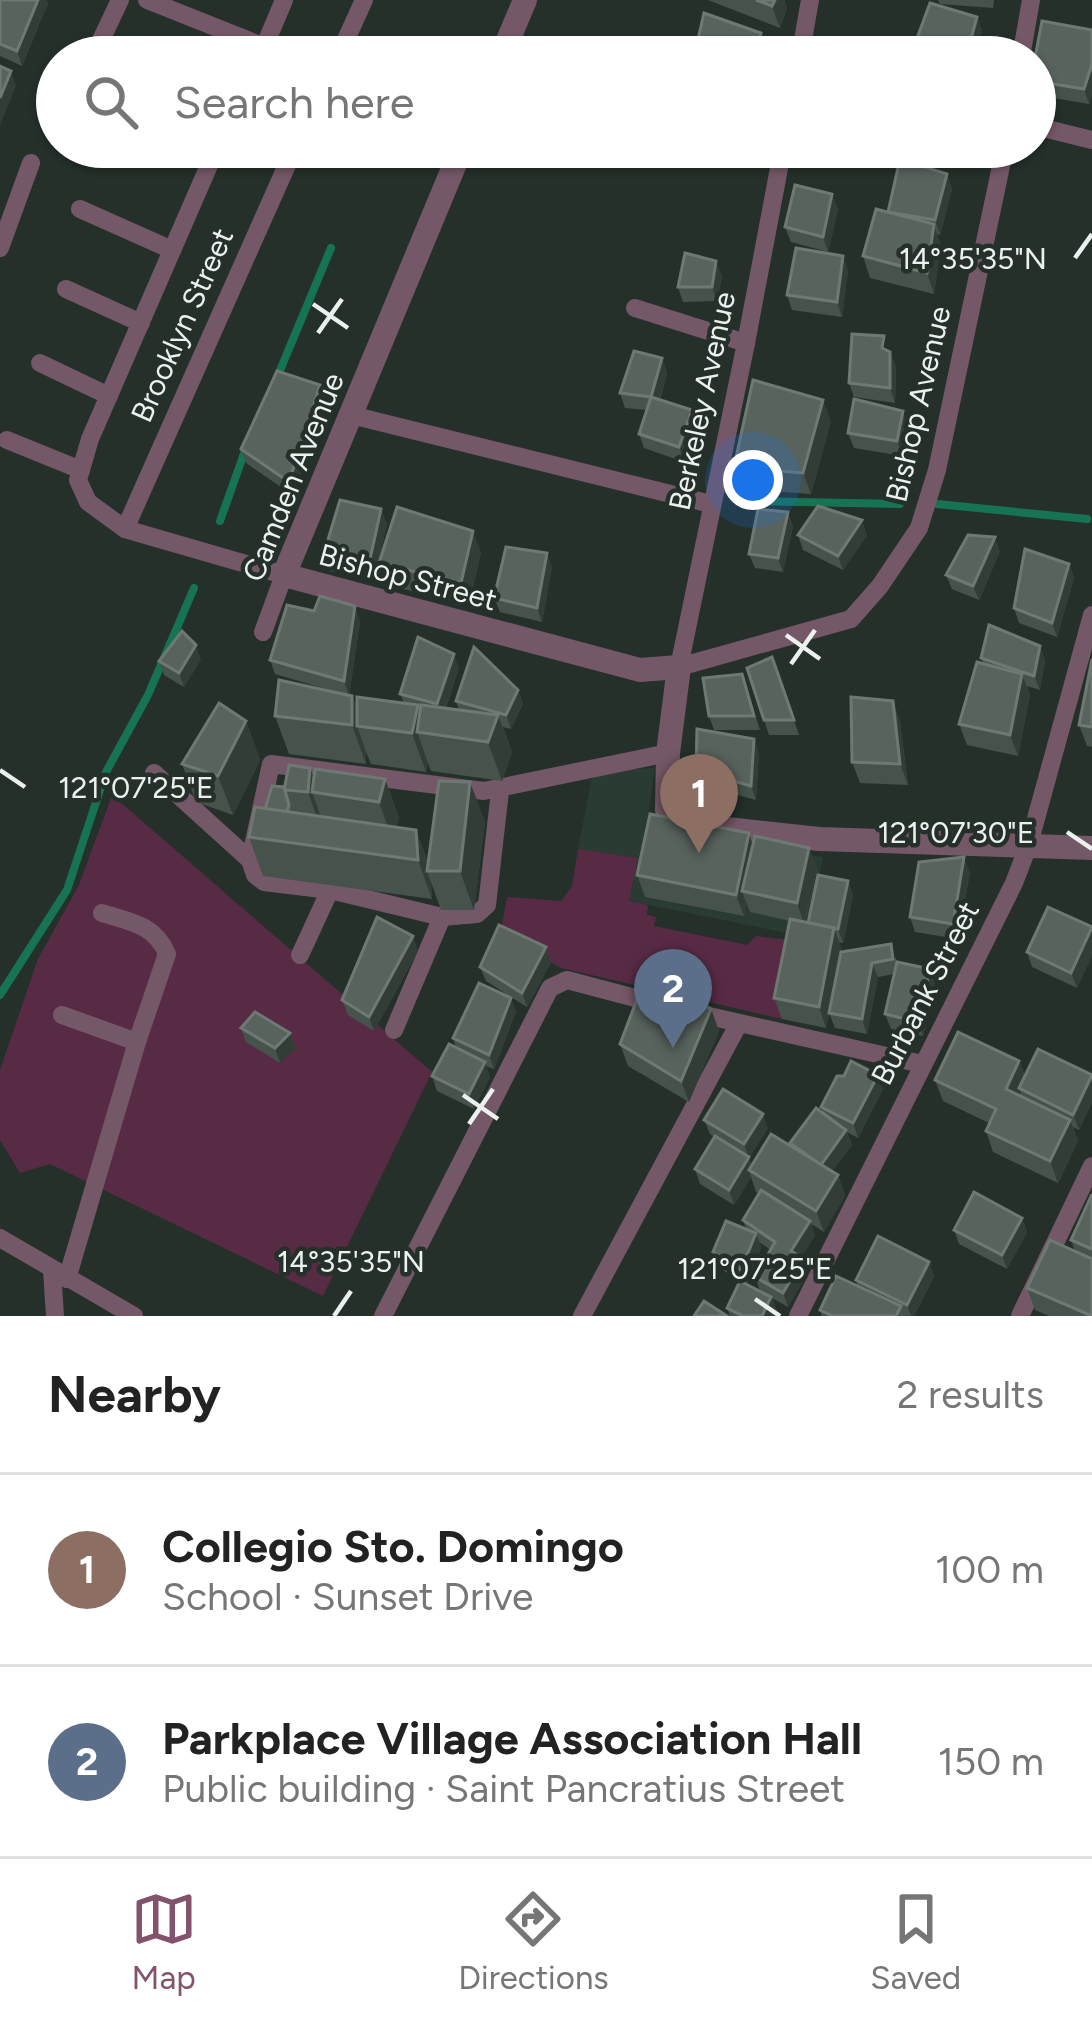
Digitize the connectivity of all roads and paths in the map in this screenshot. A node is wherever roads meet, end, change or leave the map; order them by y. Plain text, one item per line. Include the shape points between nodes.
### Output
1 (120, 0) edge
2 (147, 0) edge
3 (284, 0) edge
4 (364, 0) edge
5 (525, 0) edge
6 (810, 0) edge
7 (1031, 0) edge
8 (103, 36) edge
9 (227, 36) edge
10 (269, 36) edge
11 (348, 36) edge
12 (510, 36) edge
13 (806, 36) edge
14 (1025, 36) edge
15 (1056, 131) edge
16 (1092, 140) edge
17 (31, 163) dead end
18 (208, 168) edge
19 (287, 168) edge
20 (453, 168) edge
21 (778, 168) edge
22 (1001, 168) edge
23 (80, 208) dead end
24 (0, 248) edge
25 (172, 250) junction
26 (66, 289) dead end
27 (635, 308) dead end
28 (141, 323) junction
29 (746, 343) junction
30 (40, 363) dead end
31 (109, 395) junction
32 (351, 415) junction
33 (7, 440) dead end
34 (81, 470) junction
35 (711, 504) junction
36 (125, 529) junction
37 (284, 575) junction
38 (1092, 615) edge
39 (262, 632) dead end
40 (1089, 641) edge
41 (679, 667) junction
42 (668, 753) junction
43 (154, 773) dead end
44 (500, 791) junction
45 (1029, 844) junction
46 (1092, 848) edge
47 (250, 860) junction
48 (330, 890) junction
49 (102, 913) dead end
50 (442, 917) junction
51 (300, 955) dead end
52 (62, 1015) dead end
53 (738, 1024) junction
54 (394, 1030) dead end
55 (136, 1042) junction
56 (922, 1064) junction
57 (1092, 1166) edge
58 (0, 1238) edge
59 (59, 1274) junction
60 (56, 1316) edge
61 (134, 1316) edge
62 (382, 1316) edge
63 (583, 1316) edge
64 (798, 1316) edge
65 (1020, 1316) edge

1 - 8 street
2 - 9 street
3 - 10 street
4 - 11 street
5 - 12 street
6 - 13 street
7 - 14 street
15 - 16 street
17 - 24 street
18 - 25 street
19 - 36 street, Brooklyn Street
20 - 32 street, Camden Avenue
21 - 29 street, Berkeley Avenue
22 - 41 street, Bishop Avenue via 919,528 851,619
23 - 25 street
25 - 28 street
26 - 28 street
27 - 29 street
28 - 31 street
29 - 35 street, Berkeley Avenue
30 - 31 street
31 - 34 street
32 - 35 street
32 - 37 street, Camden Avenue
33 - 34 street
34 - 36 street via 88,502
35 - 41 street, Berkeley Avenue
36 - 37 street, Bishop Street
37 - 39 street, Camden Avenue
37 - 41 street, Bishop Street via 640,670
38 - 40 street, Burbank Street
40 - 45 street, Burbank Street
41 - 42 street
42 - 44 street
42 - 45 street via 667,809 682,824 819,838
43 - 47 street
44 - 47 street via 272,764
44 - 50 street via 487,905 477,914
45 - 46 street
45 - 56 street, Burbank Street
47 - 48 street via 264,881
48 - 50 street
48 - 51 street
49 - 55 street via 148,927 167,954
50 - 54 street
52 - 55 street
53 - 56 street
53 - 62 street via 567,980 550,988
53 - 63 street
55 - 59 street
56 - 64 street, Burbank Street
57 - 65 street
58 - 59 street
59 - 60 street
59 - 61 street

